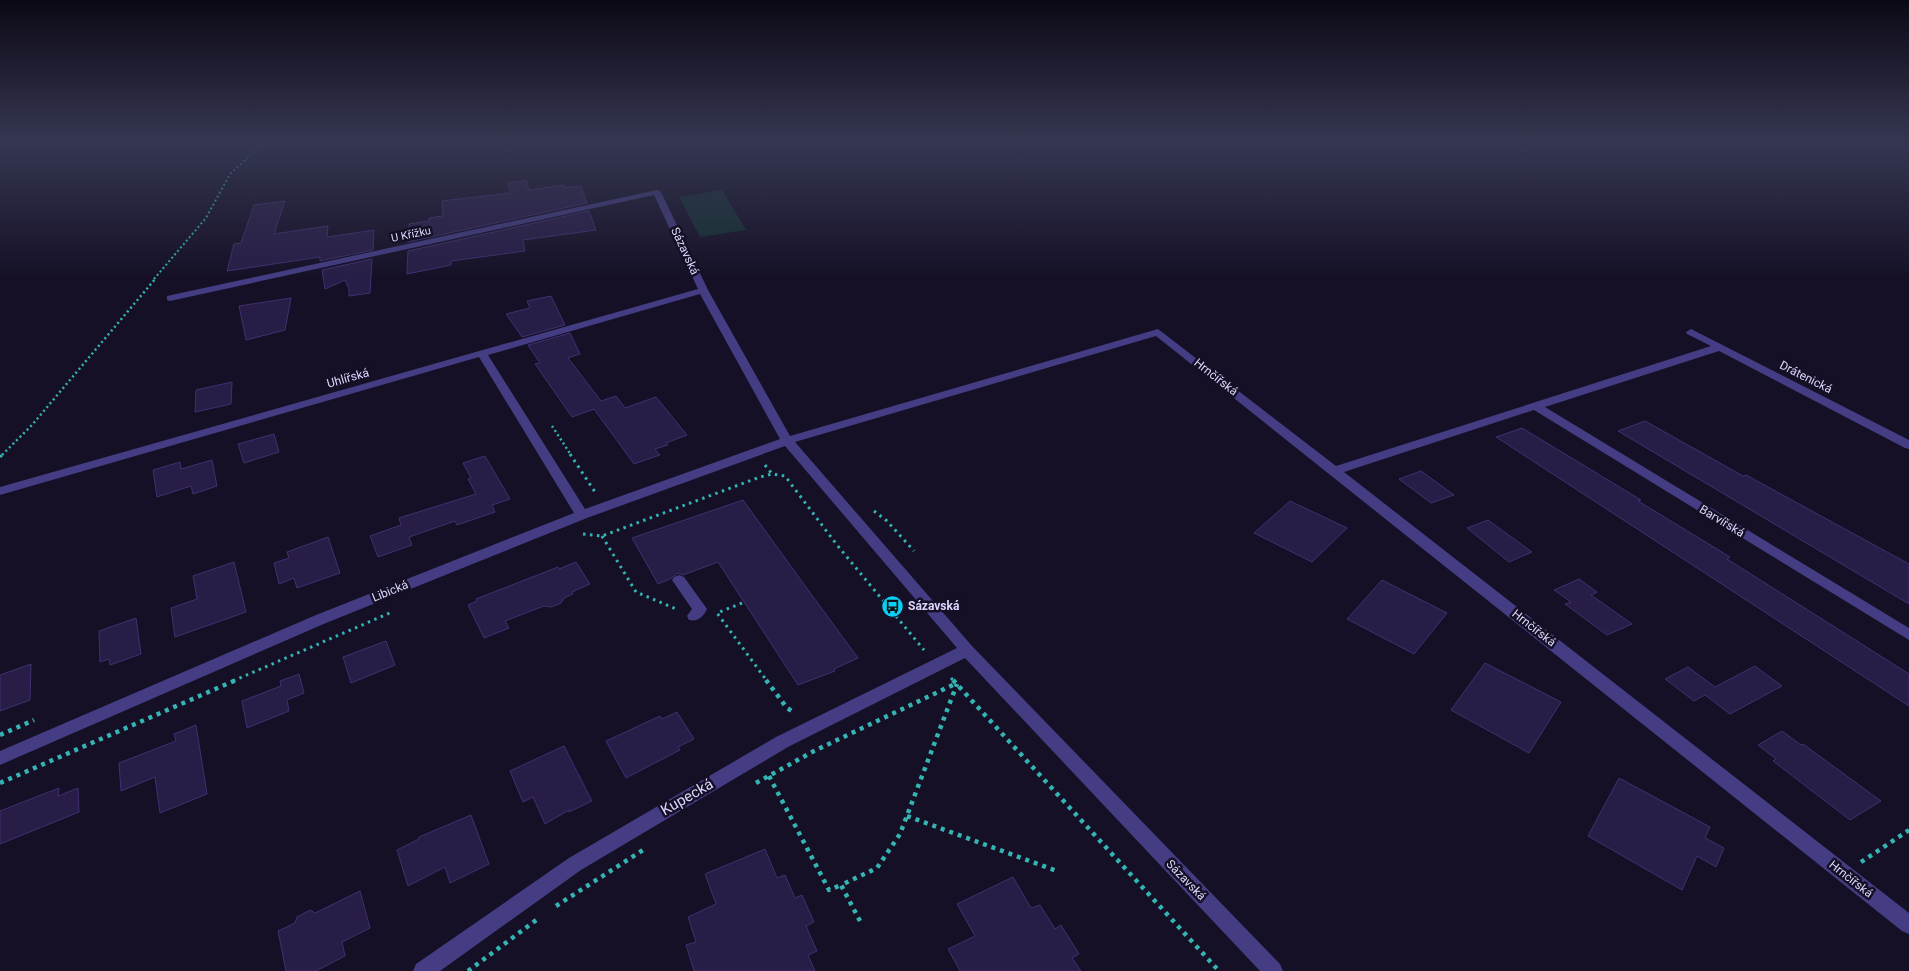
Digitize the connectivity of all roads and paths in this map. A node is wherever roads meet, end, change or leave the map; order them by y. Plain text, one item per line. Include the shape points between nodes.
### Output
1 (223, 187) edge
2 (657, 192) joint
3 (703, 290) junction
4 (170, 298) dead end
5 (1158, 332) joint
6 (1691, 332) dead end
7 (1720, 347) junction
8 (482, 354) junction
9 (1535, 406) junction
10 (552, 426) dead end
11 (786, 440) junction
12 (1909, 445) edge
13 (0, 457) edge
14 (1334, 471) junction
15 (0, 491) edge
16 (596, 492) dead end
17 (873, 510) dead end
18 (582, 514) junction
19 (602, 536) junction
20 (573, 537) dead end
21 (914, 551) dead end
22 (679, 580) dead end
23 (742, 603) dead end
24 (394, 611) dead end
25 (694, 616) joint
26 (1909, 635) edge
27 (967, 650) junction
28 (928, 654) dead end
29 (957, 683) junction
30 (800, 713) dead end
31 (0, 758) edge
32 (770, 776) junction
33 (0, 783) edge
34 (754, 784) dead end
35 (907, 816) junction
36 (1909, 830) edge
37 (648, 847) dead end
38 (1057, 872) dead end
39 (1844, 873) junction
40 (841, 885) junction
41 (553, 908) dead end
42 (545, 914) dead end
43 (860, 921) dead end
44 (1909, 924) edge
45 (423, 971) edge
46 (468, 971) edge
47 (1219, 971) edge
48 (1273, 971) edge

1 - 13 path via 206,218 32,425
2 - 3 street, Sázavská
2 - 4 street, U Křížku
3 - 8 street, Uhlířská
3 - 11 street, Sázavská
5 - 11 street, Libická
5 - 14 street, Hrnčířská
6 - 7 street, Drátenická
7 - 9 street
7 - 12 street, Drátenická
8 - 15 street, Uhlířská
8 - 18 street
9 - 14 street
9 - 26 street, Barvířská
10 - 16 path
11 - 18 street, Libická
11 - 27 street, Sázavská
14 - 39 street, Hrnčířská
17 - 21 path
18 - 31 street, Libická via 321,619
19 - 20 path via 582,534
19 - 25 path via 636,592
19 - 28 path via 760,477 772,474 785,476 837,545
22 - 25 street via 700,609
23 - 30 path via 717,613 787,708
24 - 33 path
27 - 45 street, Kupecká via 782,742 575,864
27 - 48 street, Sázavská
29 - 32 path via 814,751
29 - 35 path
29 - 47 path
32 - 34 path
32 - 40 path via 829,890
35 - 38 path
35 - 40 path via 900,834 877,868
36 - 39 path
37 - 41 path
39 - 44 street, Hrnčířská
40 - 43 path
42 - 46 path

